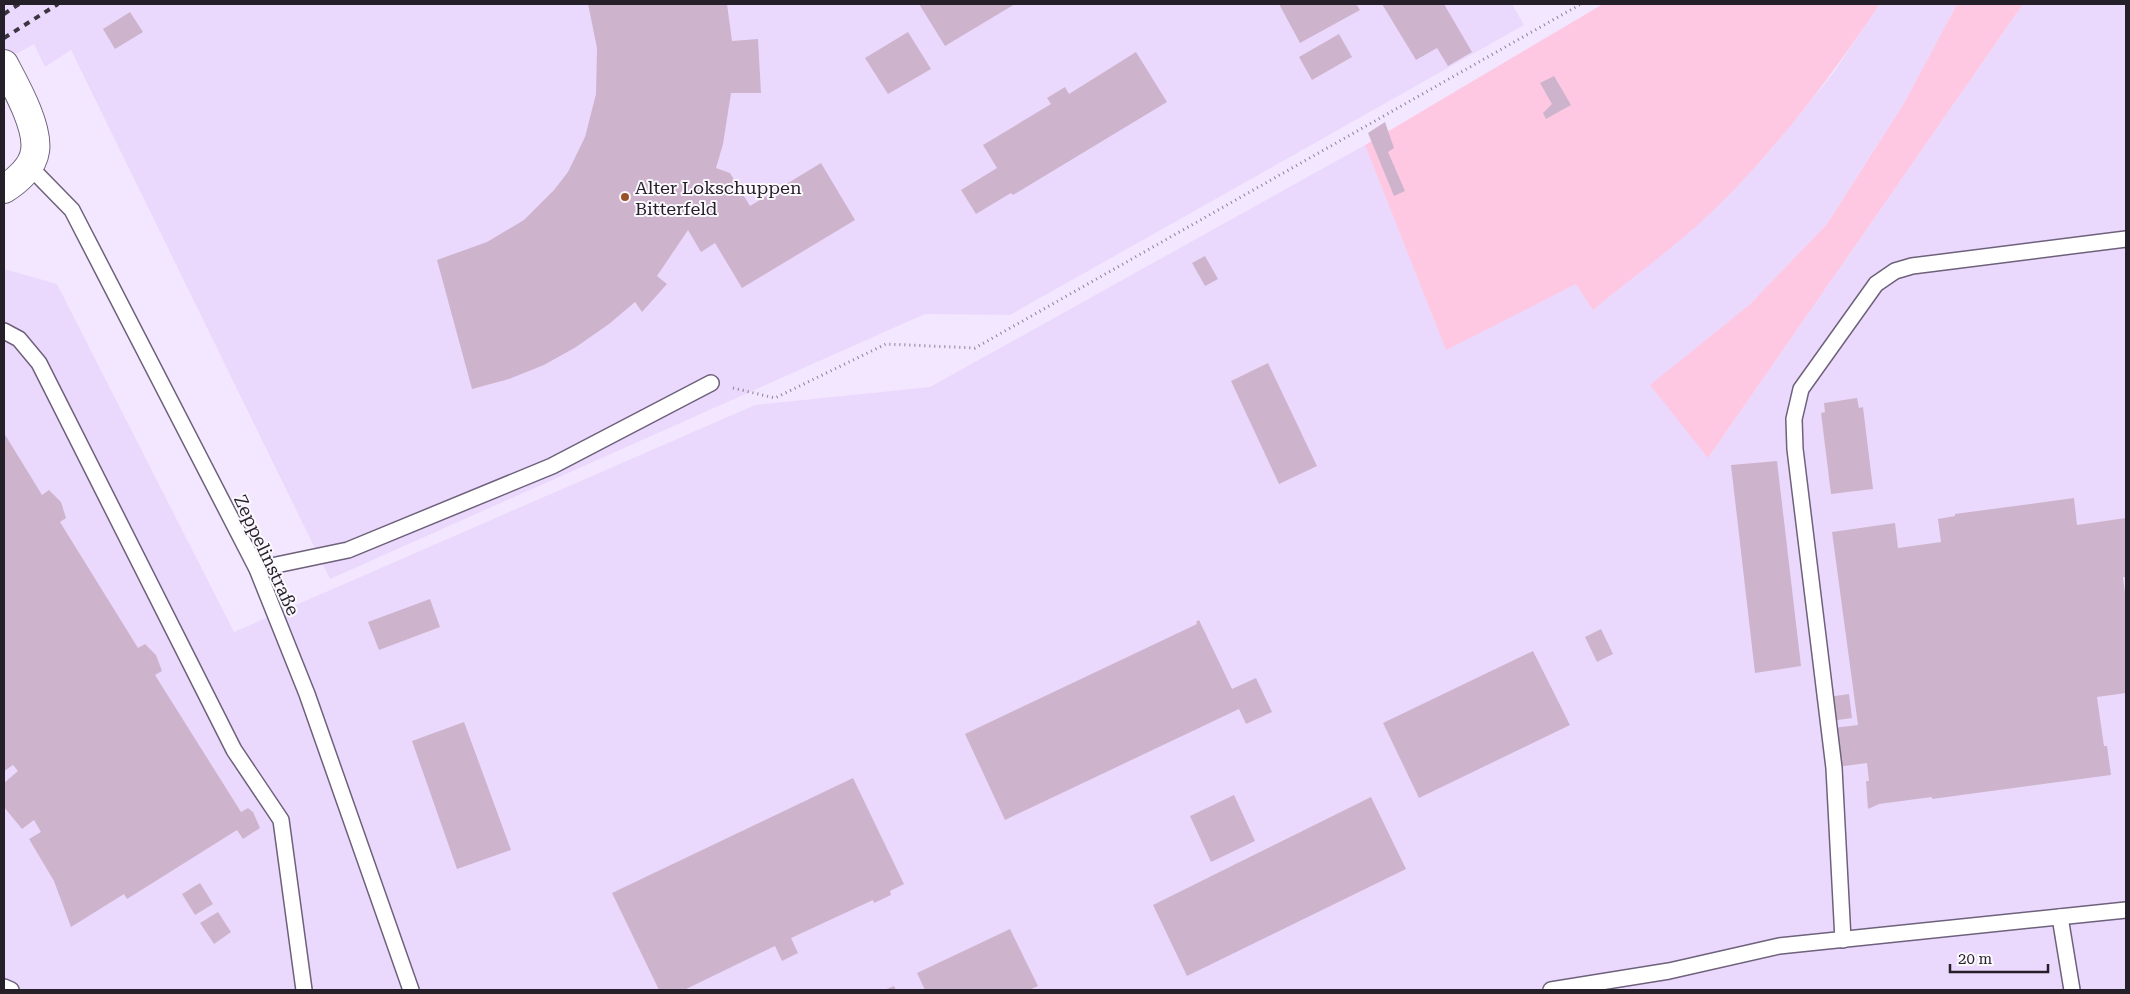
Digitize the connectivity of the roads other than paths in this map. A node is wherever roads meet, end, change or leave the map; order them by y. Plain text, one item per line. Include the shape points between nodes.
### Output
1 (4, 64) edge
2 (29, 166) junction
3 (4, 189) edge
4 (2126, 239) edge
5 (4, 331) edge
6 (711, 383) road end
7 (257, 569) junction
8 (2126, 910) edge
9 (2060, 917) junction
10 (1843, 940) junction
11 (4, 987) edge
12 (11, 990) edge
13 (304, 990) edge
14 (411, 990) edge
15 (1551, 990) edge
16 (2072, 990) edge

1 - 2 street via 24,106 36,143
2 - 3 street
2 - 7 lane, Zeppelinstraße via 72,210
4 - 10 lane via 1922,265 1895,272 1876,284 1801,389 1794,419 1796,449 1834,768
5 - 13 lane via 19,339 38,363 234,750 281,820
6 - 7 lane via 552,466 348,550
7 - 14 lane, Zeppelinstraße via 307,694
8 - 9 lane
9 - 10 lane
9 - 16 lane
10 - 15 lane via 1779,946 1669,971
11 - 12 lane

